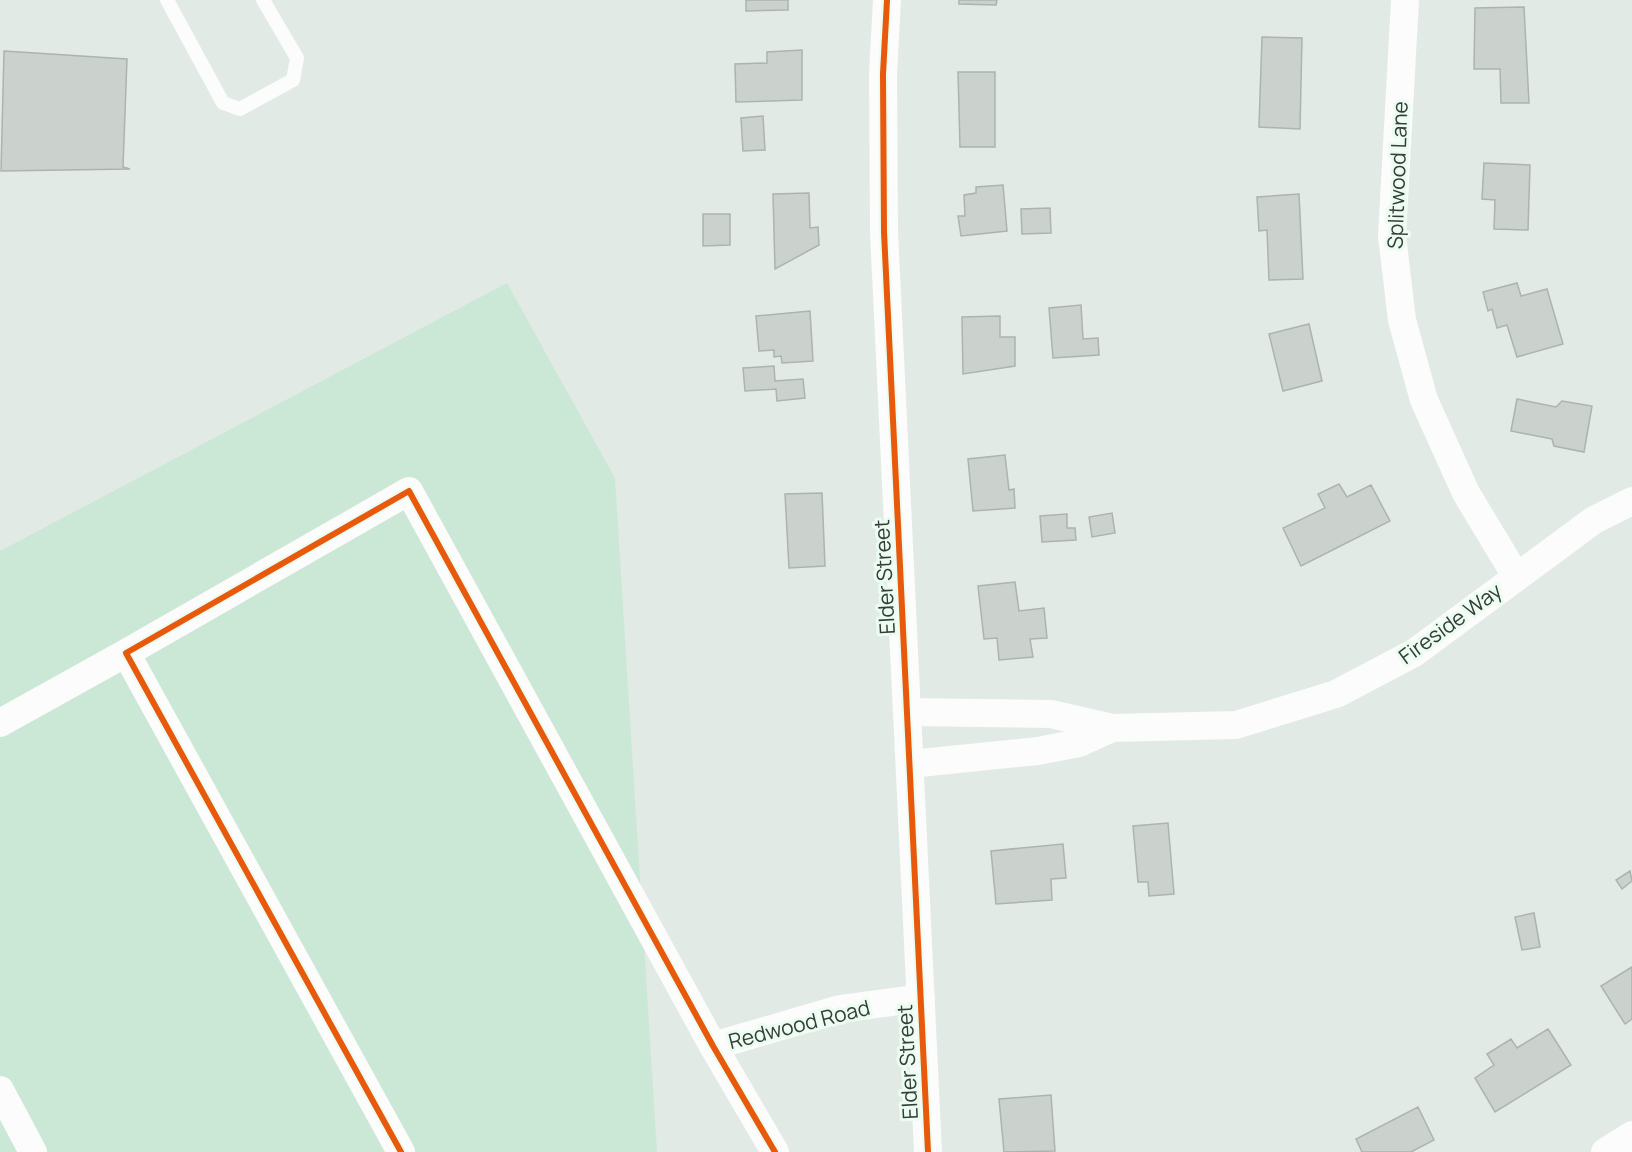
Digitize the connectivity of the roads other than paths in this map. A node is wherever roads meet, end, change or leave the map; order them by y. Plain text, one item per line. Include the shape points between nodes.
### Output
1 (167, 0) edge
2 (263, 0) edge
3 (887, 0) edge
4 (1405, 0) edge
5 (1632, 501) edge
6 (1516, 576) junction
7 (126, 653) junction
8 (907, 712) junction
9 (0, 723) edge
10 (1112, 728) junction
11 (910, 764) junction
12 (921, 999) junction
13 (712, 1046) junction
14 (0, 1090) edge
15 (1632, 1135) edge
16 (33, 1152) edge
17 (401, 1152) edge
18 (775, 1152) edge
19 (928, 1152) edge
20 (1605, 1152) edge

1 - 2 lane via 223,103 240,109 293,80 297,58
3 - 8 street, Elder Street via 883,74 884,232
4 - 6 street, Splitwood Lane via 1392,236 1402,320 1424,400 1466,493
5 - 6 street, Fireside Way via 1594,520
6 - 10 street, Fireside Way via 1414,653 1336,694 1236,725
7 - 9 street
7 - 13 street via 408,492
7 - 17 street
8 - 10 street, Fireside Way via 1051,714
8 - 11 street, Elder Street
10 - 11 street, Fireside Way via 1079,743 1038,751
11 - 12 street, Elder Street
12 - 13 street, Redwood Road via 840,1009
12 - 19 street, Elder Street
13 - 18 street
14 - 16 street
15 - 20 street

